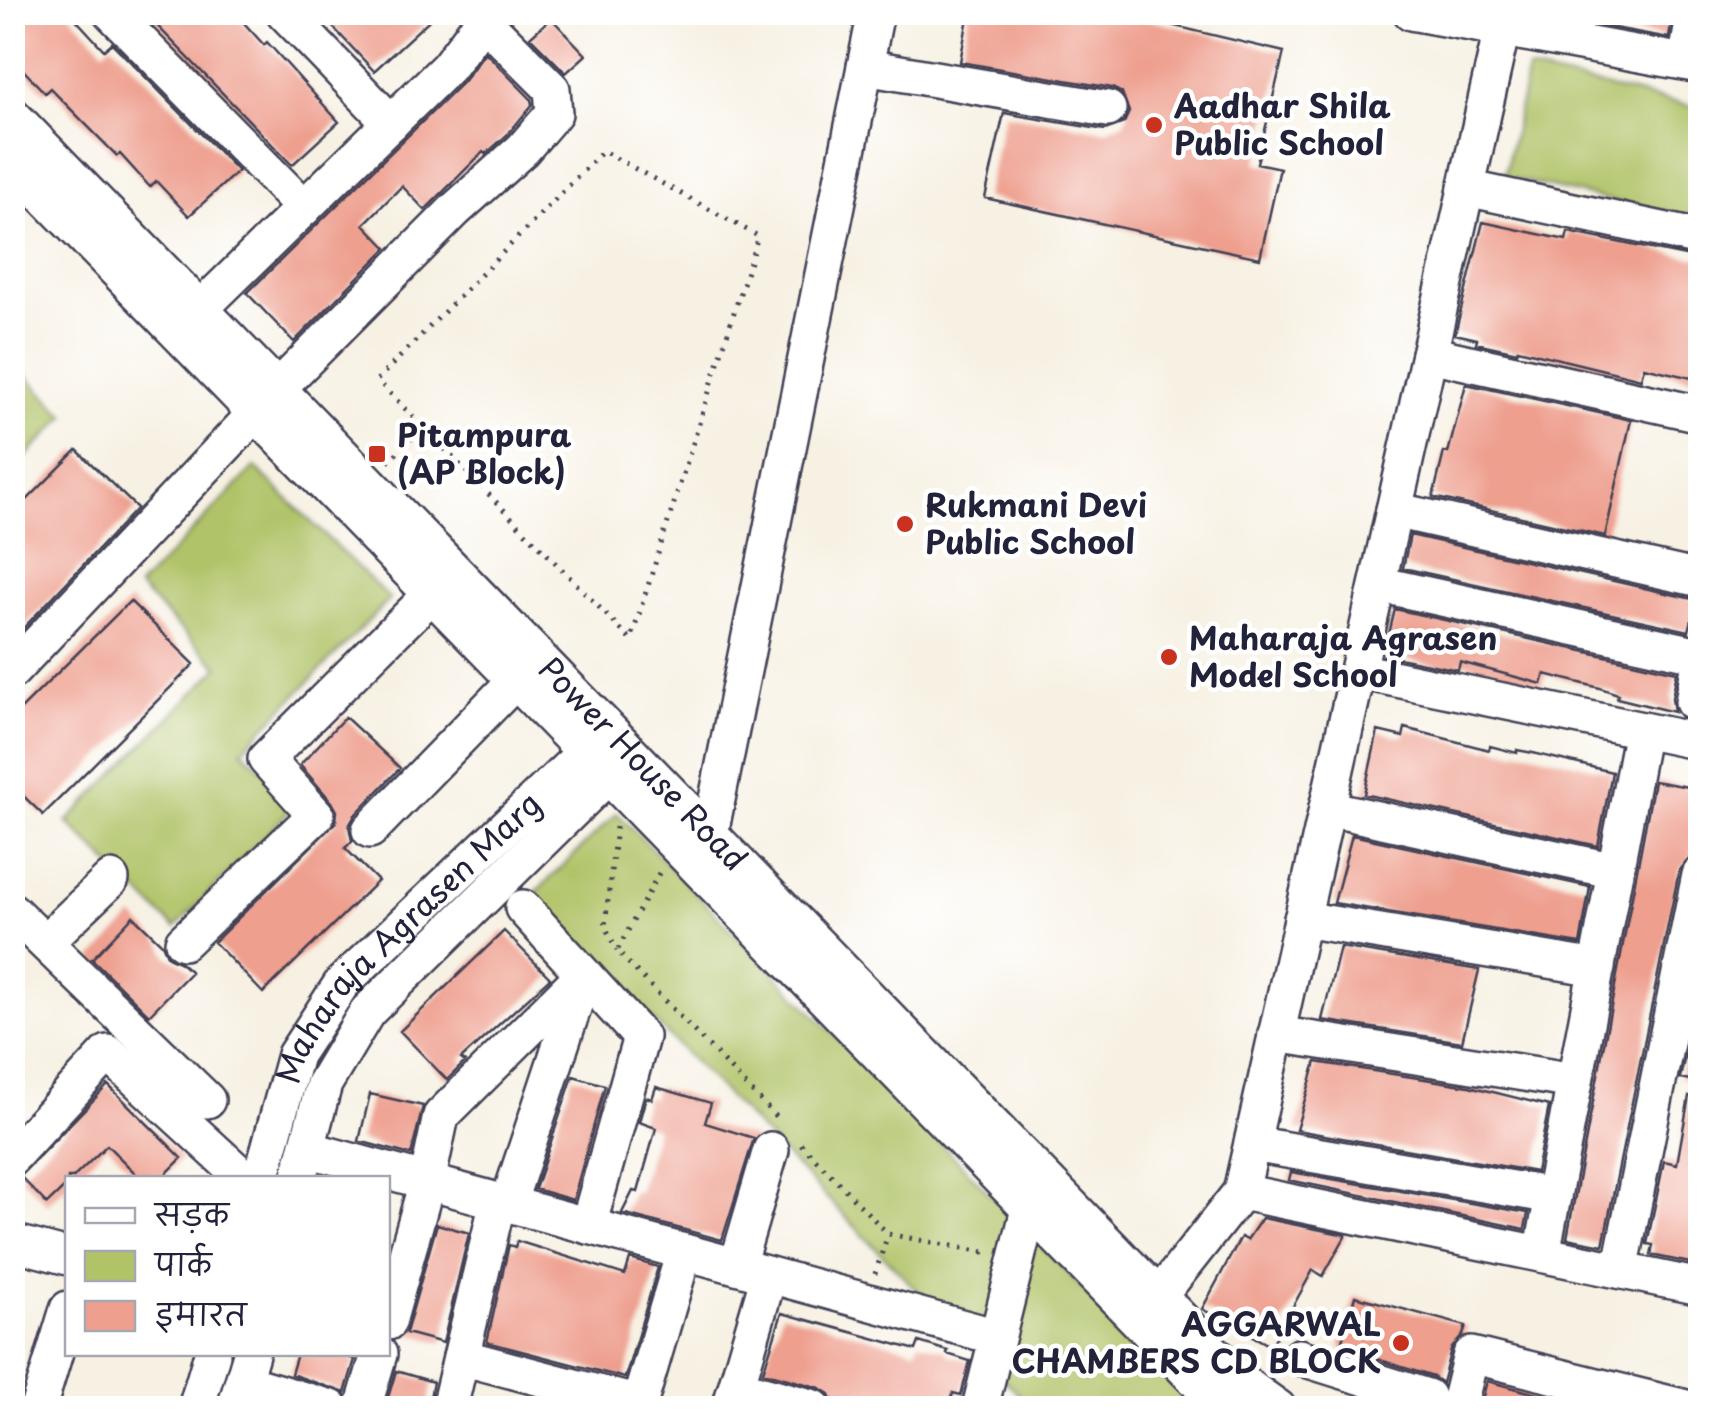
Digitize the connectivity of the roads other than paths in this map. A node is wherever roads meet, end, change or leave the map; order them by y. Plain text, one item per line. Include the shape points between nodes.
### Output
1 (111, 12) edge
2 (876, 12) edge
3 (1411, 12) edge
4 (1696, 12) edge
5 (298, 17) edge
6 (486, 17) edge
7 (1494, 23) edge
8 (1693, 63) edge
9 (865, 68) junction
10 (1108, 109) dead end
11 (12, 115) edge
12 (391, 123) junction
13 (12, 163) edge
14 (1466, 188) junction
15 (304, 208) junction
16 (1700, 238) edge
17 (200, 309) junction
18 (1429, 354) junction
19 (267, 400) junction
20 (1700, 414) edge
21 (1394, 510) junction
22 (1700, 579) edge
23 (1378, 584) junction
24 (432, 594) junction
25 (1700, 659) edge
26 (1358, 671) junction
27 (12, 672) edge
28 (516, 680) junction
29 (1693, 702) dead end
30 (1642, 730) junction
31 (1700, 742) edge
32 (611, 759) junction
33 (1327, 808) junction
34 (370, 830) dead end
35 (692, 846) junction
36 (1615, 871) junction
37 (1700, 875) edge
38 (112, 880) dead end
39 (524, 908) dead end
40 (12, 911) edge
41 (1302, 919) junction
42 (45, 942) junction
43 (182, 942) dead end
44 (1597, 968) junction
45 (584, 976) junction
46 (1276, 1034) junction
47 (1575, 1081) junction
48 (207, 1100) dead end
49 (781, 1135) road end
50 (1252, 1144) junction
51 (12, 1157) edge
52 (303, 1164) edge
53 (242, 1176) edge
54 (262, 1176) edge
55 (385, 1176) edge
56 (390, 1177) edge
57 (426, 1182) junction
58 (1241, 1192) junction
59 (1553, 1196) junction
60 (503, 1202) junction
61 (1029, 1209) junction
62 (588, 1226) junction
63 (12, 1242) edge
64 (684, 1252) junction
65 (1542, 1254) junction
66 (65, 1256) edge
67 (1620, 1270) junction
68 (753, 1271) junction
69 (1700, 1286) edge
70 (1158, 1296) junction
71 (390, 1315) edge
72 (65, 1319) edge
73 (997, 1338) junction
74 (211, 1356) edge
75 (378, 1356) edge
76 (461, 1357) junction
77 (1299, 1357) dead end
78 (243, 1381) edge
79 (734, 1398) edge
80 (639, 1406) edge
81 (38, 1408) edge
82 (196, 1408) edge
83 (331, 1408) edge
84 (364, 1408) edge
85 (449, 1408) edge
86 (814, 1408) edge
87 (980, 1408) edge
88 (1223, 1408) edge
89 (1278, 1408) edge
90 (1424, 1408) edge
91 (1458, 1408) edge
92 (1686, 1408) edge

1 - 15 street
2 - 9 street
3 - 7 street
4 - 8 street
5 - 12 street
6 - 12 street via 448,68
6 - 19 street via 552,88 554,113
7 - 8 street
7 - 14 street
9 - 10 street
9 - 35 street
11 - 17 street, Power House Road
12 - 15 street
13 - 19 street, Power House Road
14 - 16 street
14 - 18 street
15 - 17 street
17 - 19 street, Power House Road
18 - 20 street
18 - 21 street
19 - 24 street, Power House Road
19 - 27 street
19 - 32 street, Power House Road via 368,482
21 - 22 street
21 - 23 street
23 - 25 street
23 - 26 street
24 - 28 street, Power House Road
24 - 43 street via 266,759 316,814
25 - 29 street
26 - 30 street
26 - 33 street
28 - 32 street, Power House Road
28 - 34 street
30 - 31 street
30 - 36 street
32 - 35 street, Power House Road
32 - 52 street, Maharaja Agrasen Marg via 367,1012 324,1084
32 - 54 street, Maharaja Agrasen Marg via 342,983 294,1055
33 - 36 street
33 - 41 street
35 - 61 street, Power House Road
35 - 70 street, Power House Road
36 - 44 street
37 - 67 street
38 - 42 street
39 - 45 street
40 - 42 street
41 - 44 street
41 - 46 street
42 - 48 street
44 - 47 street
45 - 57 street via 440,1116
45 - 60 street
45 - 62 street via 640,1037
46 - 47 street
46 - 50 street
47 - 59 street
49 - 68 street
50 - 58 street
50 - 59 street
51 - 53 street via 108,1054
52 - 55 street
56 - 57 street
57 - 60 street
57 - 71 street
58 - 65 street
58 - 70 street
59 - 65 street
60 - 62 street
60 - 76 street
61 - 73 street
61 - 88 street, Power House Road
62 - 64 street
63 - 66 street
64 - 68 street
64 - 80 street
65 - 67 street
67 - 69 street
68 - 73 street
68 - 79 street
70 - 89 street, Power House Road via 1243,1384
72 - 81 street
73 - 87 street
74 - 82 street
75 - 84 street
76 - 80 street
76 - 85 street
77 - 90 street via 1426,1397
78 - 83 street
79 - 86 street
91 - 92 street via 1472,1356

